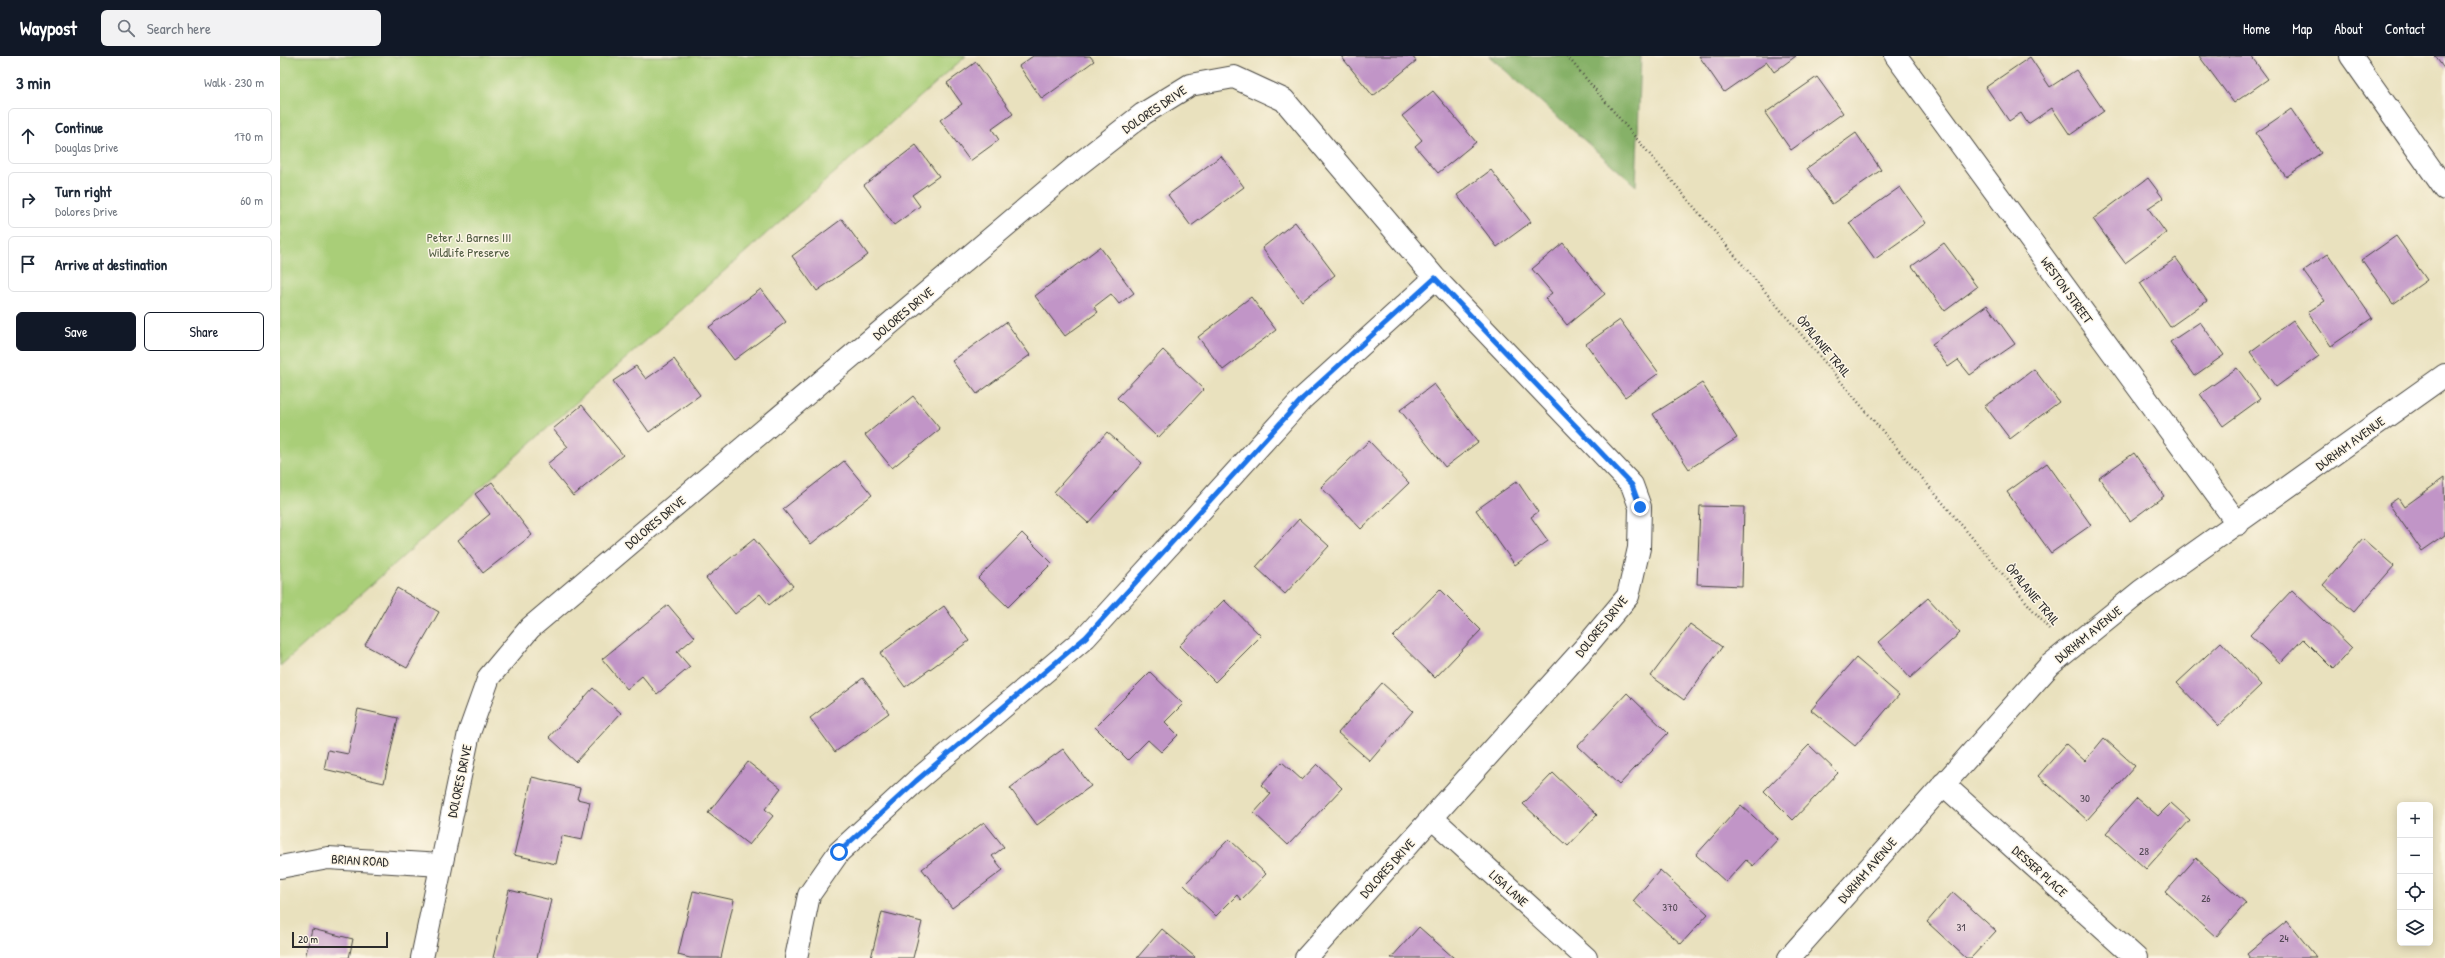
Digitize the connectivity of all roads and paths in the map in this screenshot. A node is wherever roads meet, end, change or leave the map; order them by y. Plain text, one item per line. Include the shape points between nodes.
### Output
1 (1567, 56) edge
2 (1896, 56) edge
3 (2351, 56) edge
4 (2445, 189) edge
5 (1435, 278) junction
6 (2445, 375) edge
7 (2238, 524) junction
8 (2066, 650) junction
9 (1943, 784) junction
10 (1432, 818) junction
11 (441, 865) junction
12 (280, 867) edge
13 (422, 958) edge
14 (796, 958) edge
15 (1306, 958) edge
16 (1586, 958) edge
17 (1789, 958) edge
18 (2136, 958) edge

1 - 8 path, ÒPALANIE TRAIL
2 - 7 street, WESTON STREET
3 - 4 street
5 - 10 street, DOLORES DRIVE via 1632,485 1640,507 1639,548 1628,596
5 - 11 street, DOLORES DRIVE via 1284,100 1234,77 1190,85 1142,114 1074,168 530,628 489,677 469,733
5 - 14 street via 1303,398 1086,637 916,781 839,852 809,895
6 - 7 street, DURHAM AVENUE
7 - 8 street, DURHAM AVENUE via 2141,592
8 - 9 street, DURHAM AVENUE via 2050,664
9 - 17 street, DURHAM AVENUE
9 - 18 street, DESSER PLACE
10 - 15 street, DOLORES DRIVE
10 - 16 street, LISA LANE
11 - 12 street, BRIAN ROAD via 328,858
11 - 13 street, DOLORES DRIVE

